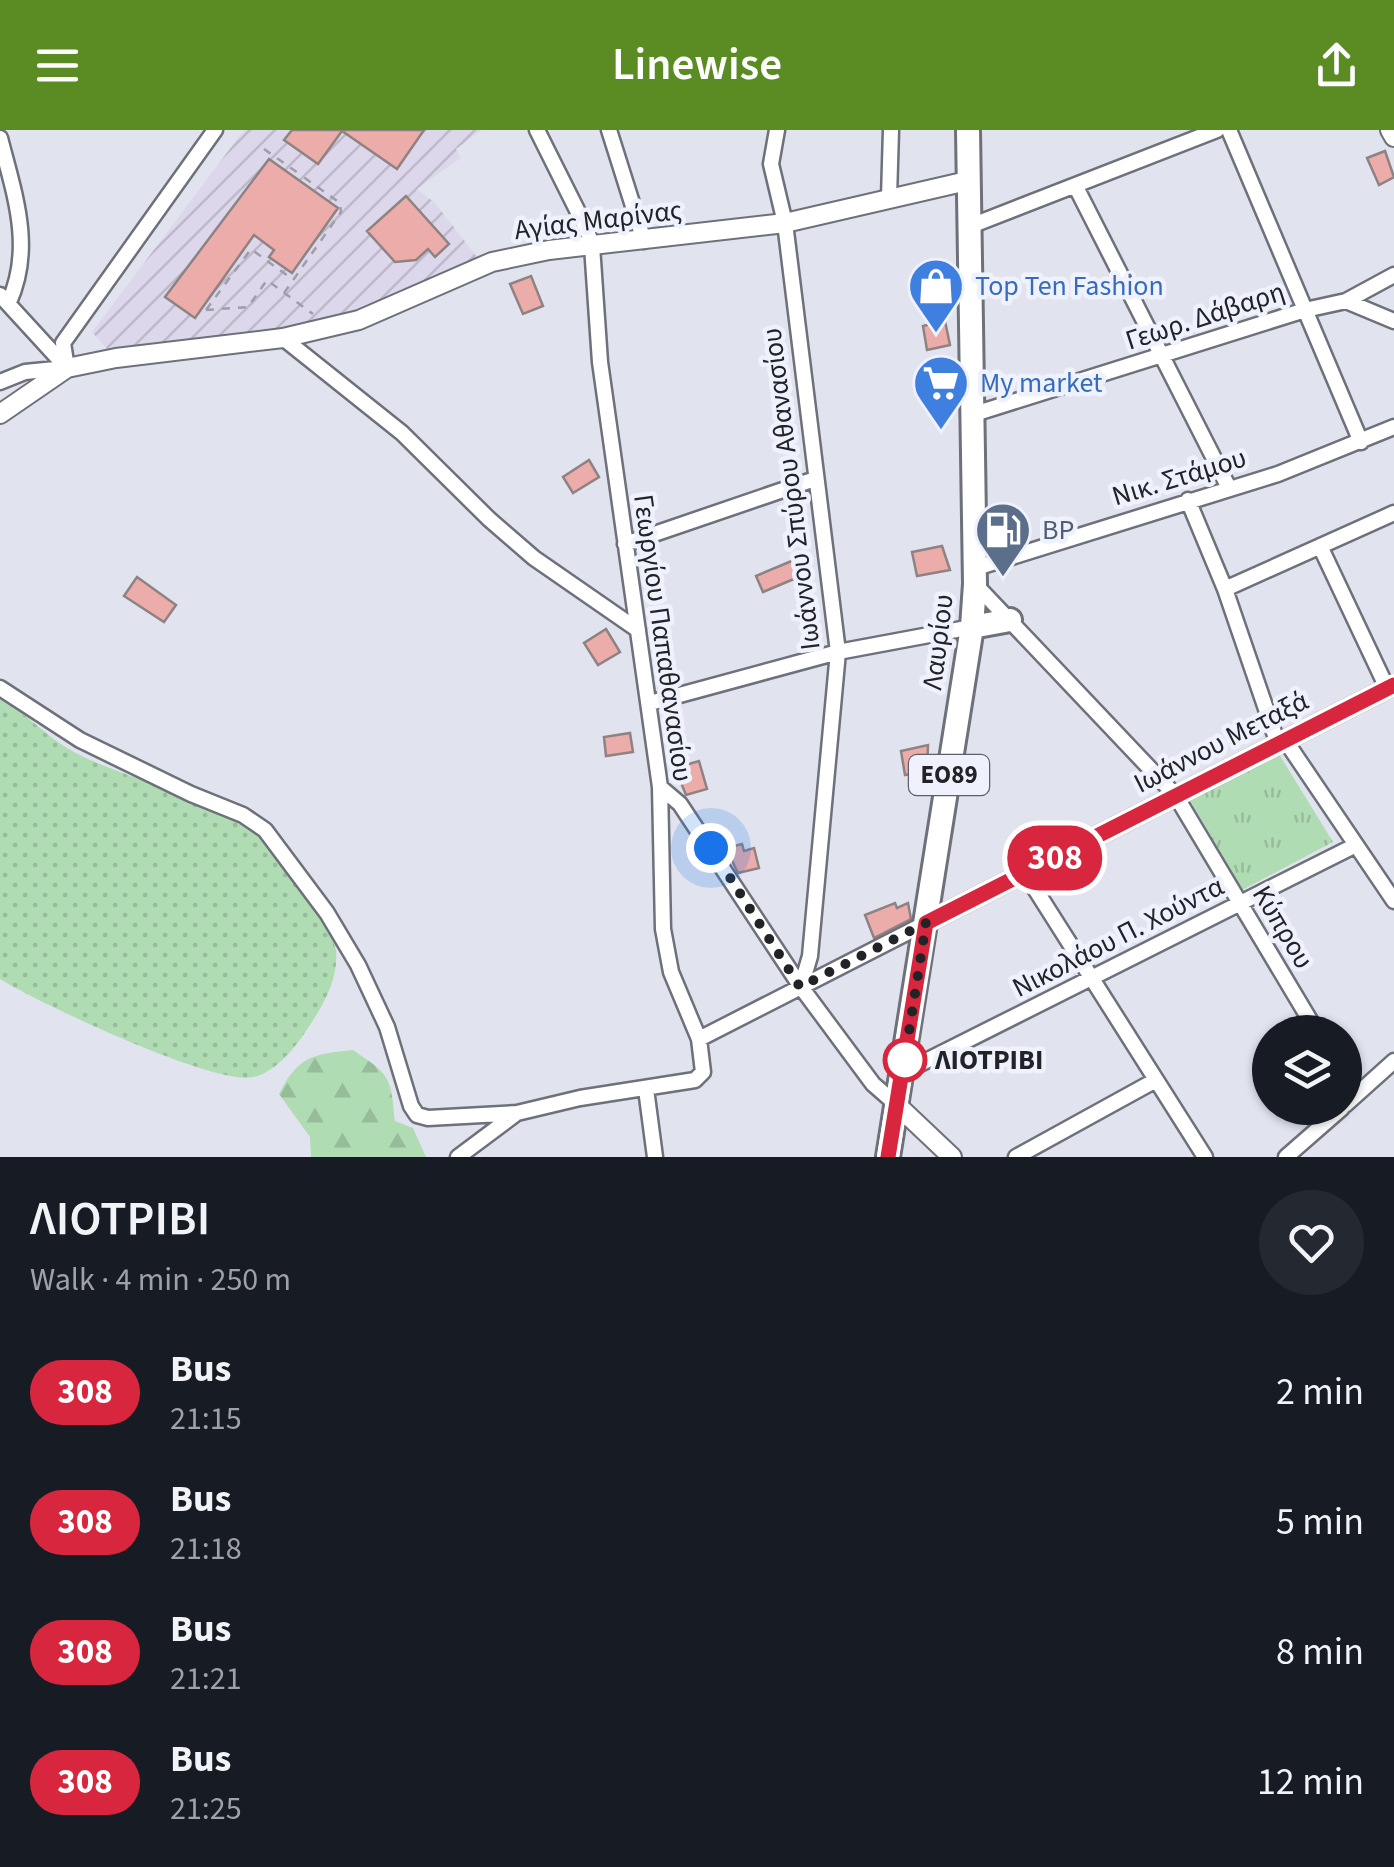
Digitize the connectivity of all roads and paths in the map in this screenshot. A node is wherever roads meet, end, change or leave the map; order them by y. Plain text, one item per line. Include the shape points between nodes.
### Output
1 (214, 130) edge
2 (537, 130) edge
3 (609, 130) edge
4 (777, 130) edge
5 (891, 130) edge
6 (968, 130) edge
7 (1217, 130) edge
8 (1229, 130) edge
9 (1390, 130) edge
10 (1394, 137) edge
11 (0, 138) edge
12 (264, 149) dead end
13 (966, 181) junction
14 (1076, 187) junction
15 (888, 198) junction
16 (785, 223) junction
17 (968, 226) junction
18 (644, 241) junction
19 (592, 246) junction
20 (1394, 275) edge
21 (294, 280) junction
22 (284, 293) junction
23 (4, 298) edge
24 (1346, 301) junction
25 (1305, 310) junction
26 (1394, 320) edge
27 (330, 327) junction
28 (282, 338) junction
29 (1163, 356) junction
30 (67, 368) junction
31 (0, 382) edge
32 (0, 414) edge
33 (971, 415) junction
34 (1394, 427) edge
35 (1361, 442) junction
36 (815, 479) junction
37 (1230, 488) junction
38 (1188, 500) junction
39 (1394, 513) edge
40 (625, 544) junction
41 (1320, 546) junction
42 (976, 576) junction
43 (1225, 589) junction
44 (1010, 620) junction
45 (972, 627) junction
46 (638, 630) junction
47 (838, 652) junction
48 (1391, 686) edge
49 (0, 688) edge
50 (650, 703) junction
51 (1282, 742) junction
52 (660, 787) junction
53 (1176, 796) junction
54 (1354, 846) junction
55 (1025, 873) junction
56 (1394, 902) edge
57 (1240, 903) junction
58 (926, 923) junction
59 (1092, 979) junction
60 (800, 987) junction
61 (1307, 1015) edge
62 (699, 1039) junction
63 (1394, 1061) edge
64 (904, 1064) junction
65 (1156, 1080) junction
66 (646, 1090) junction
67 (1362, 1090) edge
68 (896, 1105) junction
69 (517, 1113) junction
70 (1322, 1125) edge
71 (458, 1157) edge
72 (655, 1157) edge
73 (888, 1157) edge
74 (952, 1157) edge
75 (1016, 1157) edge
76 (1205, 1157) edge
77 (1286, 1157) edge

1 - 30 street via 63,343
2 - 19 street, Γεωργίου Παπαθανασίου
3 - 18 street
4 - 16 street, Ιωάννου Σπύρου Αθανασίου via 772,164
5 - 15 street
6 - 13 main road, Λαυρίου / ΕΟ89
7 - 14 street
8 - 25 street
9 - 10 street
11 - 23 street via 22,231 15,288
12 - 21 path via 340,203 342,212
13 - 15 street, Αγίας Μαρίνας
13 - 17 main road, Λαυρίου / ΕΟ89
14 - 17 street
14 - 29 street
15 - 16 street, Αγίας Μαρίνας
16 - 18 street, Αγίας Μαρίνας
16 - 36 street, Ιωάννου Σπύρου Αθανασίου
17 - 33 main road, Λαυρίου / ΕΟ89
18 - 19 street, Αγίας Μαρίνας
19 - 27 street, Αγίας Μαρίνας via 492,262
19 - 40 street, Γεωργίου Παπαθανασίου
20 - 24 street, Γεωρ. Δάβαρη
21 - 22 path
21 - 22 path via 251,249 206,310 248,307 266,280
22 - 27 path
23 - 30 street
24 - 25 street, Γεωρ. Δάβαρη
24 - 26 street
25 - 29 street, Γεωρ. Δάβαρη
25 - 35 street
27 - 28 street, Αγίας Μαρίνας
28 - 30 street, Αγίας Μαρίνας
28 - 46 street via 402,433 534,558
29 - 33 street, Γεωρ. Δάβαρη
29 - 37 street
30 - 31 street, Αγίας Μαρίνας
30 - 32 street
33 - 42 main road, Λαυρίου / ΕΟ89
34 - 35 street, Νικ. Στάμου
35 - 37 street, Νικ. Στάμου
36 - 40 street
36 - 47 street, Ιωάννου Σπύρου Αθανασίου
37 - 38 street, Νικ. Στάμου
38 - 42 street, Νικ. Στάμου
38 - 43 street
39 - 41 street
40 - 46 street, Γεωργίου Παπαθανασίου
41 - 43 street
41 - 48 street
42 - 44 street, Κύπρου
42 - 45 main road, Λαυρίου / ΕΟ89
43 - 51 street
44 - 45 main road
44 - 53 street, Κύπρου
45 - 47 street
45 - 58 main road, Λαυρίου / ΕΟ89
46 - 50 street, Γεωργίου Παπαθανασίου
47 - 50 street
47 - 60 street, Ιωάννου Σπύρου Αθανασίου via 810,956
48 - 51 street, Ιωάννου Μεταξά
49 - 69 street via 80,740 265,830 358,965 416,1114
50 - 52 street, Γεωργίου Παπαθανασίου
51 - 53 street, Ιωάννου Μεταξά
51 - 54 street
52 - 60 street via 680,804
52 - 62 street, Γεωργίου Παπαθανασίου via 666,955
53 - 55 street, Ιωάννου Μεταξά
53 - 57 street, Κύπρου
54 - 56 street
54 - 57 street, Νικολάου Π. Χούντα
55 - 58 street, Ιωάννου Μεταξά
55 - 59 street
57 - 59 street, Νικολάου Π. Χούντα
57 - 61 street, Κύπρου
58 - 60 street, Ιωάννου Μεταξά
58 - 64 main road, Λαυρίου / ΕΟ89
59 - 64 street, Νικολάου Π. Χούντα via 914,1067
59 - 65 street
60 - 62 street, Ιωάννου Μεταξά
60 - 68 street
62 - 66 street via 701,1078
63 - 67 street
64 - 68 main road, Λαυρίου / ΕΟ89
65 - 75 street
65 - 76 street
66 - 69 street
66 - 72 street
68 - 73 main road, Λαυρίου / ΕΟ89
68 - 74 street
69 - 71 street
70 - 77 street

